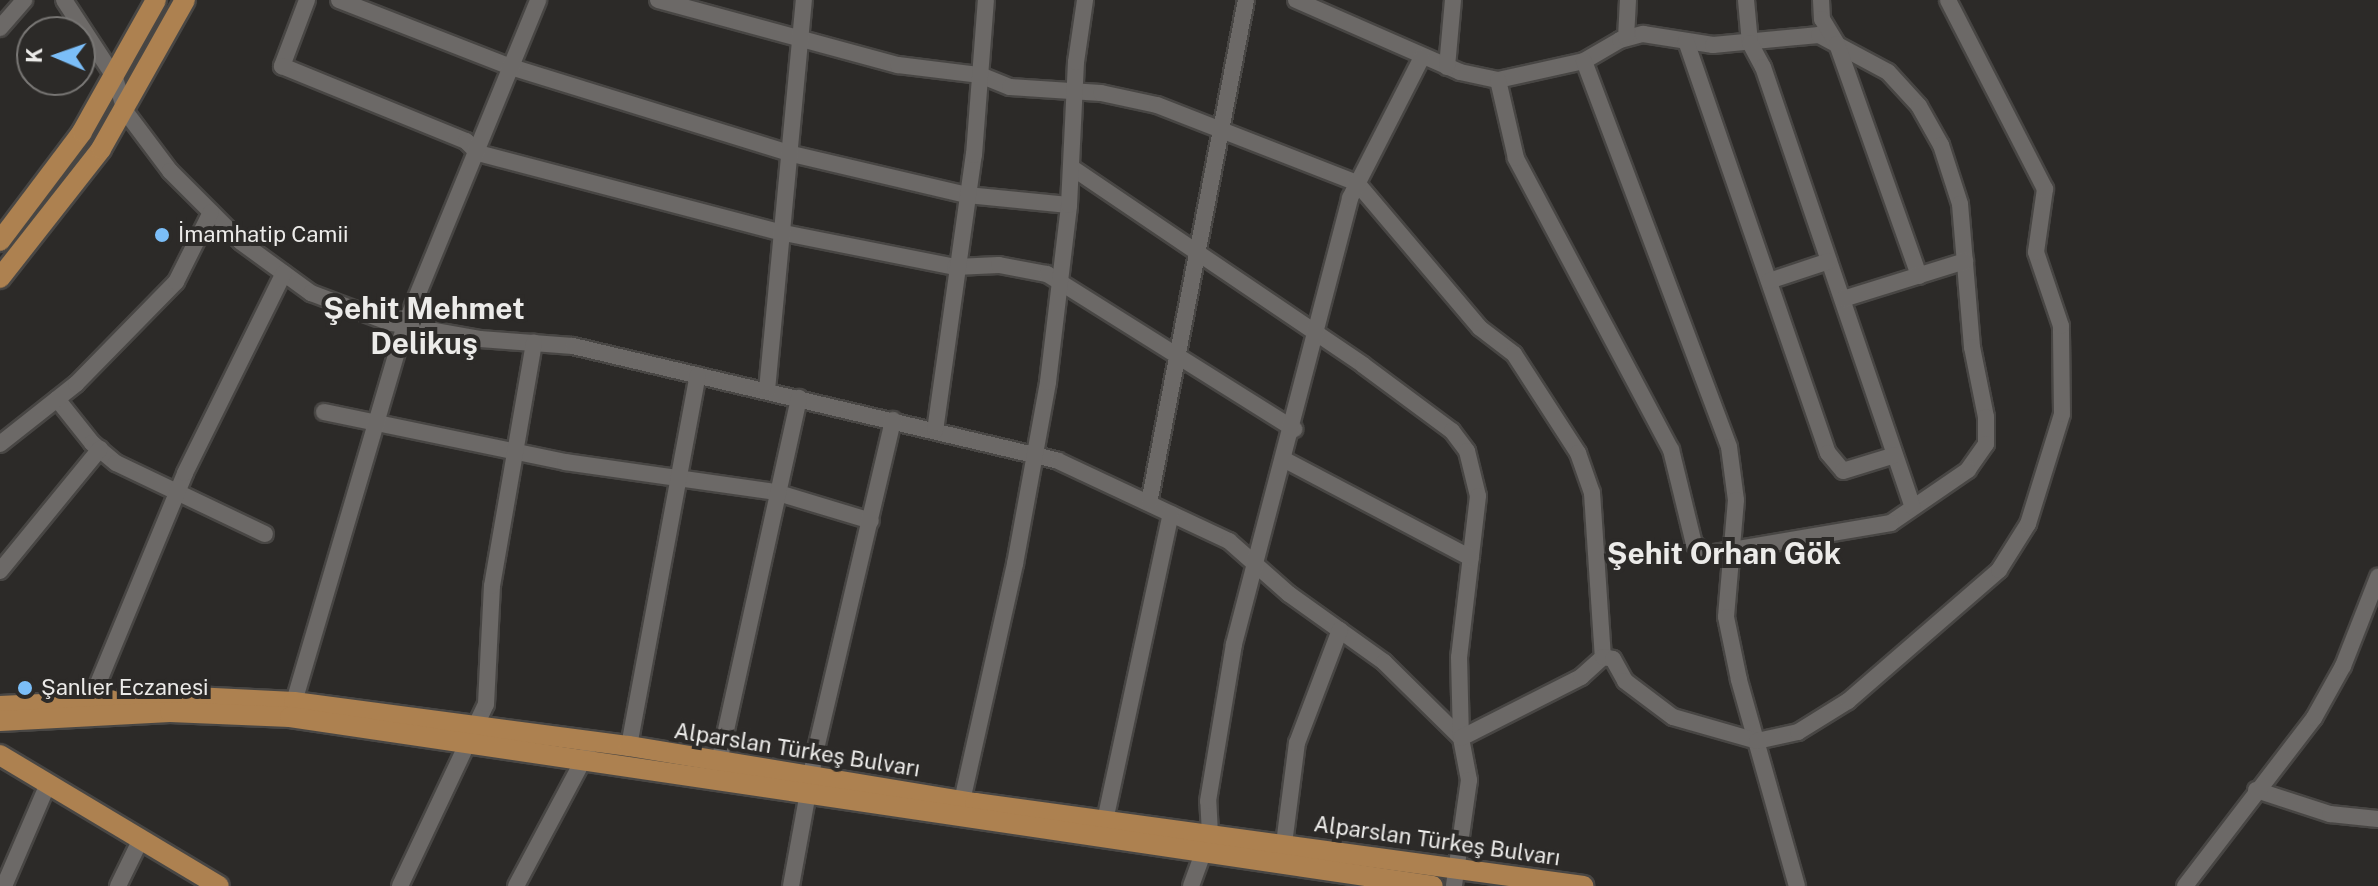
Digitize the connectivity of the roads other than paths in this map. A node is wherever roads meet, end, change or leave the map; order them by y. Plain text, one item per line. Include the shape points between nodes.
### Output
1 (24, 0) edge
2 (64, 0) edge
3 (156, 0) edge
4 (185, 0) edge
5 (307, 0) edge
6 (339, 0) edge
7 (538, 0) edge
8 (658, 0) edge
9 (804, 0) edge
10 (986, 0) edge
11 (1085, 0) edge
12 (1246, 0) edge
13 (1296, 0) edge
14 (1453, 0) edge
15 (1628, 0) edge
16 (1746, 0) edge
17 (1821, 0) edge
18 (1948, 0) edge
19 (0, 28) edge
20 (1626, 38) junction
21 (801, 39) junction
22 (1686, 41) junction
23 (1750, 43) junction
24 (1837, 44) junction
25 (1422, 57) junction
26 (1584, 61) junction
27 (511, 67) junction
28 (1447, 67) junction
29 (980, 75) junction
30 (115, 78) junction
31 (1498, 80) junction
32 (1075, 91) junction
33 (125, 111) junction
34 (1219, 131) junction
35 (478, 153) junction
36 (792, 154) junction
37 (1071, 167) junction
38 (1357, 183) junction
39 (967, 195) junction
40 (1069, 205) junction
41 (211, 212) junction
42 (784, 233) junction
43 (0, 241) edge
44 (1198, 251) junction
45 (1829, 261) junction
46 (1965, 261) junction
47 (955, 267) junction
48 (284, 273) junction
49 (1919, 276) junction
50 (0, 278) edge
51 (1769, 281) junction
52 (1060, 284) junction
53 (1843, 299) junction
54 (405, 325) junction
55 (1316, 334) junction
56 (534, 343) junction
57 (1178, 353) junction
58 (698, 375) junction
59 (767, 390) junction
60 (799, 398) junction
61 (57, 399) junction
62 (324, 412) dead end
63 (893, 420) junction
64 (377, 422) junction
65 (1294, 429) junction
66 (935, 431) junction
67 (0, 444) edge
68 (100, 449) junction
69 (515, 450) junction
70 (1895, 455) junction
71 (1036, 456) junction
72 (1285, 460) junction
73 (678, 476) junction
74 (775, 492) junction
75 (176, 493) junction
76 (1149, 503) junction
77 (1913, 507) junction
78 (1171, 514) junction
79 (871, 521) junction
80 (265, 534) dead end
81 (1734, 549) junction
82 (1471, 558) junction
83 (1256, 564) junction
84 (0, 571) edge
85 (2378, 577) edge
86 (1340, 630) junction
87 (1603, 657) junction
88 (0, 706) edge
89 (88, 708) junction
90 (292, 710) junction
91 (0, 721) edge
92 (472, 734) junction
93 (1461, 738) junction
94 (1757, 741) junction
95 (629, 746) junction
96 (587, 752) junction
97 (0, 755) edge
98 (719, 762) junction
99 (47, 786) junction
100 (811, 787) junction
101 (2256, 790) junction
102 (960, 810) junction
103 (2378, 819) edge
104 (1103, 829) junction
105 (141, 839) junction
106 (1207, 844) junction
107 (1284, 844) junction
108 (1327, 869) edge
109 (1455, 877) edge
110 (4, 878) edge
111 (118, 886) edge
112 (219, 886) edge
113 (400, 886) edge
114 (516, 886) edge
115 (791, 886) edge
116 (1191, 886) edge
117 (1433, 886) edge
118 (1583, 886) edge
119 (1797, 886) edge
120 (2185, 886) edge

1 - 19 street
2 - 30 street
3 - 30 main road
4 - 33 main road
5 - 35 street via 282,66 466,141
6 - 27 street
7 - 27 street
8 - 21 street
9 - 21 street
10 - 29 street
11 - 32 street
12 - 34 street
13 - 25 street
14 - 28 street
15 - 20 street
16 - 23 street
17 - 24 street via 1822,19
18 - 94 street via 2045,189 2036,252 2061,326 2062,414 2028,524 1999,570 1848,701 1798,732
20 - 22 street via 1643,34
20 - 26 street
21 - 29 street via 898,65
21 - 36 street
22 - 23 street
22 - 51 street
23 - 24 street via 1819,35
23 - 45 street via 1763,67
24 - 46 street via 1888,72 1919,106 1941,145 1960,204
24 - 49 street
25 - 28 street
25 - 38 street
26 - 31 street
26 - 81 street via 1729,447 1736,500
27 - 35 street
27 - 36 street
28 - 31 street
29 - 32 street via 1010,87
29 - 39 street
30 - 33 street
30 - 43 main road via 57,169
31 - 81 street via 1516,158 1671,450 1694,544 1708,554
32 - 34 street via 1157,105
32 - 37 street
33 - 41 street via 170,171
33 - 50 main road via 64,201
34 - 38 street
34 - 44 street
35 - 42 street
35 - 54 street
36 - 39 street
36 - 42 street
37 - 40 street
37 - 44 street
38 - 55 street
38 - 87 street via 1480,328 1514,354 1578,453 1592,493
39 - 40 street
39 - 47 street
40 - 52 street
41 - 48 street
41 - 61 street via 176,282
42 - 47 street
42 - 59 street
44 - 55 street
44 - 57 street
45 - 51 street
45 - 53 street
46 - 49 street
46 - 77 street via 1986,444 1968,470
47 - 52 street via 999,265 1047,274
47 - 66 street
48 - 54 street via 311,293
48 - 75 street
49 - 53 street
51 - 70 street via 1828,453 1843,471
52 - 57 street
52 - 71 street
53 - 70 street
54 - 56 street
54 - 64 street
55 - 65 street
55 - 82 street via 1452,431 1467,451 1478,496
56 - 58 street via 573,346
56 - 69 street
57 - 65 street
57 - 76 street
58 - 59 street
58 - 73 street
59 - 60 street
60 - 63 street
60 - 74 street
61 - 67 street
61 - 68 street
62 - 64 street
63 - 66 street
63 - 79 street
64 - 69 street
64 - 90 street
65 - 72 street
66 - 71 street
68 - 75 street
68 - 84 street
69 - 73 street
69 - 92 street via 492,586 486,704
70 - 77 street
71 - 76 street
71 - 102 street
72 - 82 street
72 - 83 street
73 - 74 street
73 - 95 street
74 - 79 street
74 - 98 street
75 - 80 street
75 - 89 street
76 - 78 street
77 - 81 street via 1891,523
78 - 83 street via 1229,541
78 - 104 street
79 - 100 street
81 - 94 street via 1726,617
82 - 93 street via 1459,657
83 - 86 street
83 - 106 street via 1234,644 1208,801
85 - 101 street via 2343,666 2314,718
86 - 93 street via 1384,662
86 - 107 street via 1297,743
87 - 93 street via 1581,677
87 - 94 street via 1613,659 1625,681 1673,717
88 - 89 main road, Alparslan Türkeş Bulvarı
89 - 90 main road, Alparslan Türkeş Bulvarı via 194,697
89 - 91 main road, Alparslan Türkeş Bulvarı
90 - 92 main road, Alparslan Türkeş Bulvarı
92 - 96 main road, Alparslan Türkeş Bulvarı
92 - 113 street
93 - 109 street via 1469,780
94 - 119 street
95 - 96 main road, Alparslan Türkeş Bulvarı
95 - 98 main road, Alparslan Türkeş Bulvarı
96 - 100 main road, Alparslan Türkeş Bulvarı
96 - 114 street
97 - 99 main road
98 - 100 main road, Alparslan Türkeş Bulvarı
99 - 105 main road
99 - 110 street
100 - 102 main road, Alparslan Türkeş Bulvarı
100 - 115 street
101 - 103 street via 2330,814
101 - 120 street
102 - 104 main road, Alparslan Türkeş Bulvarı
104 - 106 main road, Alparslan Türkeş Bulvarı
105 - 111 street
105 - 112 main road
106 - 107 main road, Alparslan Türkeş Bulvarı
106 - 108 main road, Alparslan Türkeş Bulvarı
106 - 116 street
107 - 108 main road, Alparslan Türkeş Bulvarı
108 - 109 main road, Alparslan Türkeş Bulvarı
108 - 117 main road, Alparslan Türkeş Bulvarı
109 - 118 main road, Alparslan Türkeş Bulvarı

